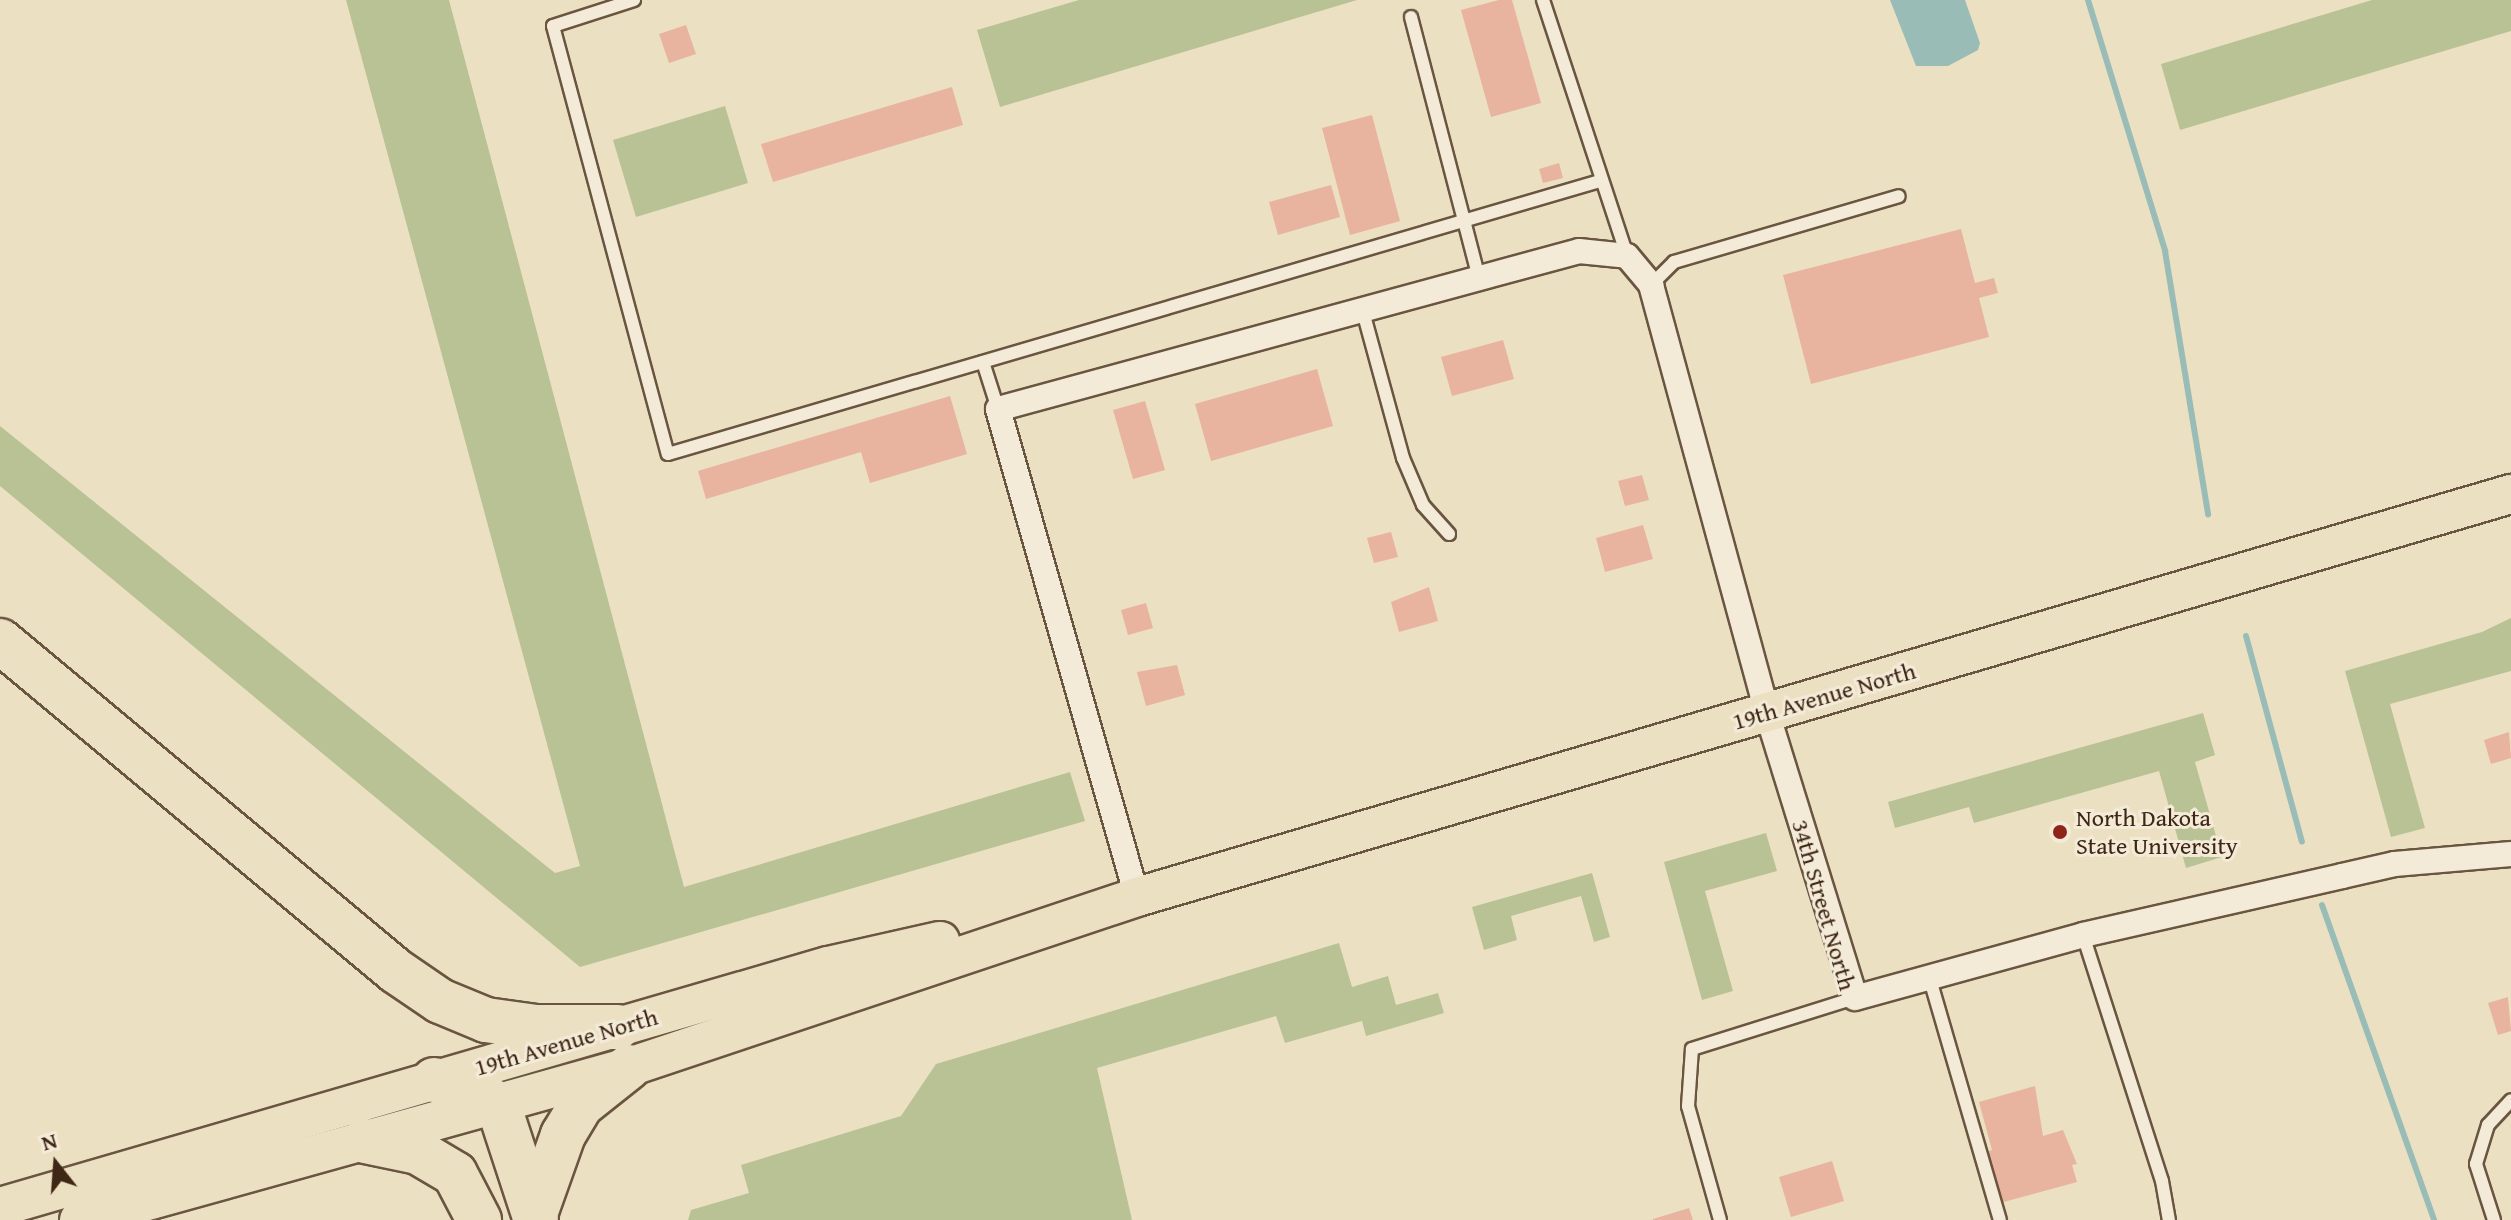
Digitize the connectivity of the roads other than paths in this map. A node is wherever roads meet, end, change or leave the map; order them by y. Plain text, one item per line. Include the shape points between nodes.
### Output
1 (634, 0) edge
2 (1543, 0) edge
3 (1411, 17) dead end
4 (1600, 181) junction
5 (1899, 196) dead end
6 (1465, 222) junction
7 (1627, 256) junction
8 (1480, 281) junction
9 (1651, 285) junction
10 (1362, 308) junction
11 (983, 362) junction
12 (998, 409) junction
13 (2511, 494) edge
14 (1449, 534) dead end
15 (0, 641) edge
16 (1767, 713) junction
17 (2511, 854) edge
18 (1137, 897) junction
19 (2083, 935) junction
20 (1929, 976) junction
21 (1855, 998) junction
22 (623, 1047) junction
23 (434, 1080) junction
24 (2511, 1100) edge
25 (498, 1104) junction
26 (365, 1141) junction
27 (97, 1203) edge
28 (0, 1207) edge
29 (535, 1217) edge
30 (479, 1220) edge
31 (1720, 1220) edge
32 (2000, 1220) edge
33 (2169, 1220) edge
34 (2494, 1220) edge

1 - 11 lane via 553,26 668,454
2 - 4 lane
3 - 6 lane
4 - 6 lane
4 - 7 lane
5 - 9 lane via 1674,262
6 - 8 lane
6 - 11 lane
7 - 8 street via 1579,251
7 - 9 street
8 - 10 street
9 - 16 street, 34th Street North
10 - 12 street
10 - 14 lane via 1403,458 1423,505
11 - 12 lane
12 - 18 street
13 - 16 main road, 19th Avenue North
15 - 22 highway via 396,971 440,1001 486,1020
16 - 18 main road, 19th Avenue North
16 - 21 street, 34th Street North
17 - 19 street via 2395,864
18 - 22 main road, 19th Avenue North
19 - 20 street
19 - 33 lane via 2162,1181
20 - 21 street
20 - 32 lane
21 - 31 lane, 34th Street North via 1692,1049 1688,1106
22 - 23 main road, 19th Avenue North
22 - 25 main road, 19th Avenue North
22 - 29 highway via 563,1135
23 - 25 highway via 464,1086
23 - 27 main road, 19th Avenue North
24 - 34 lane via 2488,1125 2476,1164
25 - 26 main road, 19th Avenue North
25 - 29 highway
26 - 27 main road, 19th Avenue North
26 - 30 highway via 418,1152 455,1174
27 - 28 main road, 19th Avenue North

